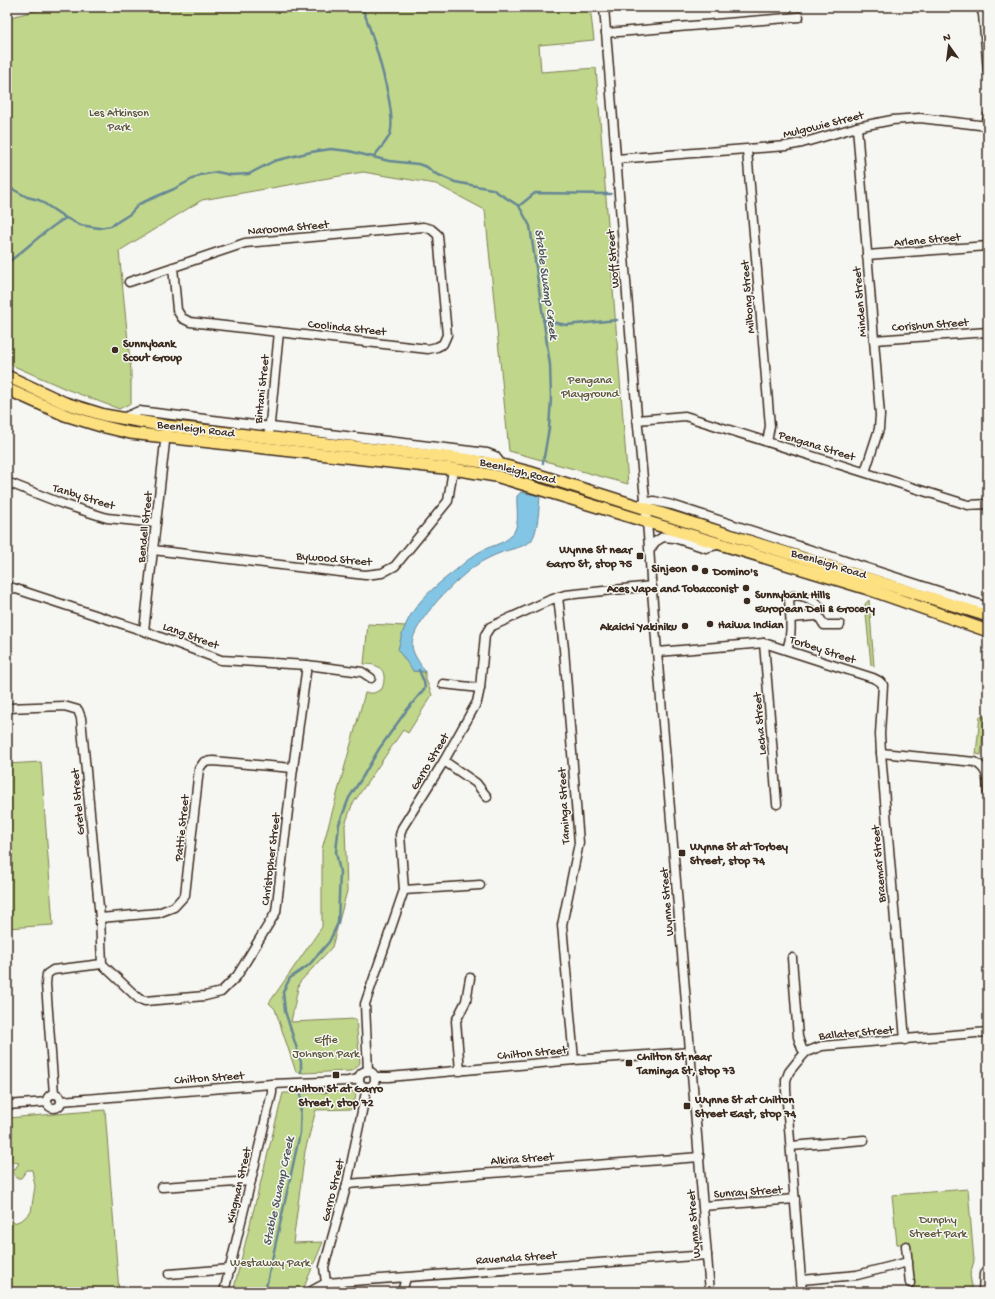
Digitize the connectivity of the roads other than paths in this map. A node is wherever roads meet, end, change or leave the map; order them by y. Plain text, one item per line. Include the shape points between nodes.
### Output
1 (604, 7) edge
2 (980, 7) edge
3 (798, 17) dead end
4 (606, 33) junction
5 (988, 71) edge
6 (988, 116) edge
7 (987, 126) edge
8 (857, 127) junction
9 (747, 150) junction
10 (616, 159) junction
11 (431, 229) joint
12 (988, 246) edge
13 (867, 255) junction
14 (173, 267) junction
15 (129, 282) dead end
16 (279, 332) junction
17 (988, 332) edge
18 (874, 340) junction
19 (7, 376) edge
20 (7, 389) edge
21 (120, 419) junction
22 (637, 420) junction
23 (166, 432) junction
24 (269, 432) junction
25 (767, 442) junction
26 (267, 449) junction
27 (453, 469) junction
28 (865, 472) junction
29 (7, 482) edge
30 (988, 504) edge
31 (646, 506) junction
32 (648, 521) junction
33 (156, 523) junction
34 (722, 544) junction
35 (153, 550) junction
36 (650, 550) junction
37 (7, 586) edge
38 (652, 586) junction
39 (558, 597) junction
40 (988, 607) edge
41 (818, 615) junction
42 (988, 616) edge
43 (790, 618) junction
44 (840, 625) dead end
45 (144, 631) junction
46 (988, 631) edge
47 (764, 643) junction
48 (787, 650) junction
49 (658, 652) junction
50 (307, 665) junction
51 (371, 678) dead end
52 (443, 684) dead end
53 (883, 685) joint
54 (480, 688) junction
55 (7, 708) edge
56 (881, 753) junction
57 (444, 761) junction
58 (293, 768) junction
59 (988, 793) edge
60 (487, 797) dead end
61 (777, 804) dead end
62 (480, 885) dead end
63 (404, 890) junction
64 (100, 918) junction
65 (792, 958) dead end
66 (102, 964) junction
67 (470, 978) dead end
68 (988, 1032) edge
69 (905, 1040) junction
70 (691, 1052) junction
71 (806, 1052) junction
72 (574, 1060) junction
73 (368, 1071) junction
74 (460, 1071) junction
75 (375, 1077) junction
76 (360, 1079) junction
77 (272, 1084) junction
78 (367, 1087) junction
79 (54, 1094) junction
80 (61, 1101) junction
81 (47, 1102) junction
82 (7, 1105) edge
83 (864, 1140) dead end
84 (791, 1146) junction
85 (700, 1157) junction
86 (251, 1181) junction
87 (347, 1184) junction
88 (162, 1187) dead end
89 (795, 1199) junction
90 (704, 1206) junction
91 (906, 1246) dead end
92 (707, 1255) junction
93 (908, 1262) junction
94 (230, 1269) junction
95 (169, 1274) dead end
96 (984, 1274) dead end
97 (406, 1278) junction
98 (802, 1280) junction
99 (326, 1283) junction
100 (910, 1283) dead end
101 (224, 1292) edge
102 (313, 1292) edge
103 (402, 1292) edge
104 (710, 1292) edge
105 (802, 1292) edge
106 (983, 1292) edge

1 - 4 street, Woff Street
2 - 5 street via 983,14
3 - 4 street
4 - 10 street, Woff Street
6 - 7 street
7 - 8 street, Mulgowie Street via 920,118
8 - 9 street, Mulgowie Street via 802,143
8 - 13 street, Minden Street
9 - 10 street, Mulgowie Street
9 - 25 street, Milbong Street via 770,426
10 - 22 street, Woff Street
11 - 14 street, Narooma Street via 423,227 245,243
11 - 16 street, Coolinda Street via 438,235 446,335 443,344 428,349
12 - 13 street, Arlene Street
13 - 18 street, Minden Street
14 - 15 street, Narooma Street
14 - 16 street, Coolinda Street via 177,310 182,318 190,322
16 - 24 street, Bintani Street
17 - 18 street, Corishun Street
18 - 28 street, Minden Street via 880,429
19 - 21 main road, Beenleigh Road via 65,403
20 - 23 main road, Beenleigh Road via 65,415 101,426 130,433
21 - 23 main road, Beenleigh Road
21 - 24 street, Beenleigh Road via 139,411
22 - 25 street, Pengana Street via 685,416
22 - 31 street, Woff Street
23 - 24 main road, Beenleigh Road
23 - 26 main road, Beenleigh Road
23 - 33 street, Bendell Street
24 - 26 street, Bintani Street
24 - 31 main road, Beenleigh Road via 502,465 633,505
25 - 28 street, Pengana Street
26 - 27 main road, Beenleigh Road
27 - 32 main road, Beenleigh Road via 496,476
27 - 35 street, Bywood Street via 448,501 395,566 382,573 365,575
28 - 30 street, Pengana Street via 968,505
29 - 33 street, Tanby Street via 107,518
31 - 32 street, Wynne Street
31 - 40 street, Beenleigh Road via 654,501 672,505
31 - 42 main road, Beenleigh Road
32 - 34 main road, Beenleigh Road
32 - 36 street, Wynne Street
33 - 35 street, Bendell Street
34 - 36 street via 706,548 663,537
34 - 46 main road, Beenleigh Road via 865,588
35 - 45 street, Bendell Street
36 - 38 street, Wynne Street
37 - 45 street, Lang Street
38 - 39 street, Garro Street
38 - 49 street, Wynne Street
39 - 54 street, Garro Street via 490,627 485,635
39 - 72 street, Taminga Street via 579,843 562,926
41 - 43 street
41 - 43 street via 820,612 817,603 793,596 789,599
41 - 44 street via 824,625
43 - 48 street via 791,638
45 - 50 street, Lang Street via 221,660
47 - 48 street, Torbey Street
47 - 49 street, Torbey Street
47 - 61 street, Lecha Street
48 - 53 street, Torbey Street via 873,678
49 - 70 street, Wynne Street
50 - 51 street, Lang Street via 362,672
50 - 58 street, Christopher Street
52 - 54 street
53 - 56 street, Braemar Street
54 - 57 street, Garro Street via 477,702
55 - 64 street, Gretel Street via 64,706 78,710 81,718
56 - 59 street via 975,762 983,767 987,775
56 - 69 street, Braemar Street
57 - 60 street via 476,783
57 - 63 street, Garro Street via 402,828 400,835
58 - 64 street, Pattie Street via 204,762 199,768 185,895 174,907 158,913
58 - 66 street, Christopher Street via 276,912 237,976 221,992 205,996 146,1001 139,998
62 - 63 street
63 - 73 street, Garro Street via 365,1004
64 - 66 street, Gretel Street
65 - 71 street via 798,1037 802,1049
66 - 79 street via 53,970 47,974
67 - 74 street via 466,1001 456,1021
68 - 69 street, Ballater Street
69 - 71 street, Ballater Street via 822,1046
70 - 72 street, Chilton Street
70 - 85 street, Wynne Street
71 - 84 street, Ballater Street via 786,1080
72 - 74 street, Chilton Street
73 - 75 street
73 - 76 street via 362,1073
74 - 75 street, Chilton Street
75 - 78 street via 374,1083
76 - 77 street, Chilton Street
76 - 78 street via 361,1084
77 - 80 street, Chilton Street
77 - 86 street, Kingman Street
78 - 87 street, Garro Street
79 - 80 street via 60,1097
79 - 81 street
80 - 81 street via 55,1108 50,1107
81 - 82 street
83 - 84 street
84 - 89 street, Ballater Street
85 - 87 street, Alkira Street
85 - 90 street, Wynne Street
86 - 88 street
86 - 94 street, Kingman Street
87 - 99 street, Garro Street via 324,1267
89 - 90 street, Sunray Street
89 - 98 street, Ballater Street
90 - 92 street, Wynne Street
91 - 93 street
92 - 97 street, Ravenala Street
92 - 104 street, Wynne Street
93 - 98 street via 857,1275
93 - 100 street
94 - 95 street
94 - 101 street, Kingman Street
96 - 106 street
97 - 99 street, Ravenala Street
97 - 103 street
98 - 105 street, Ballater Street
99 - 102 street

